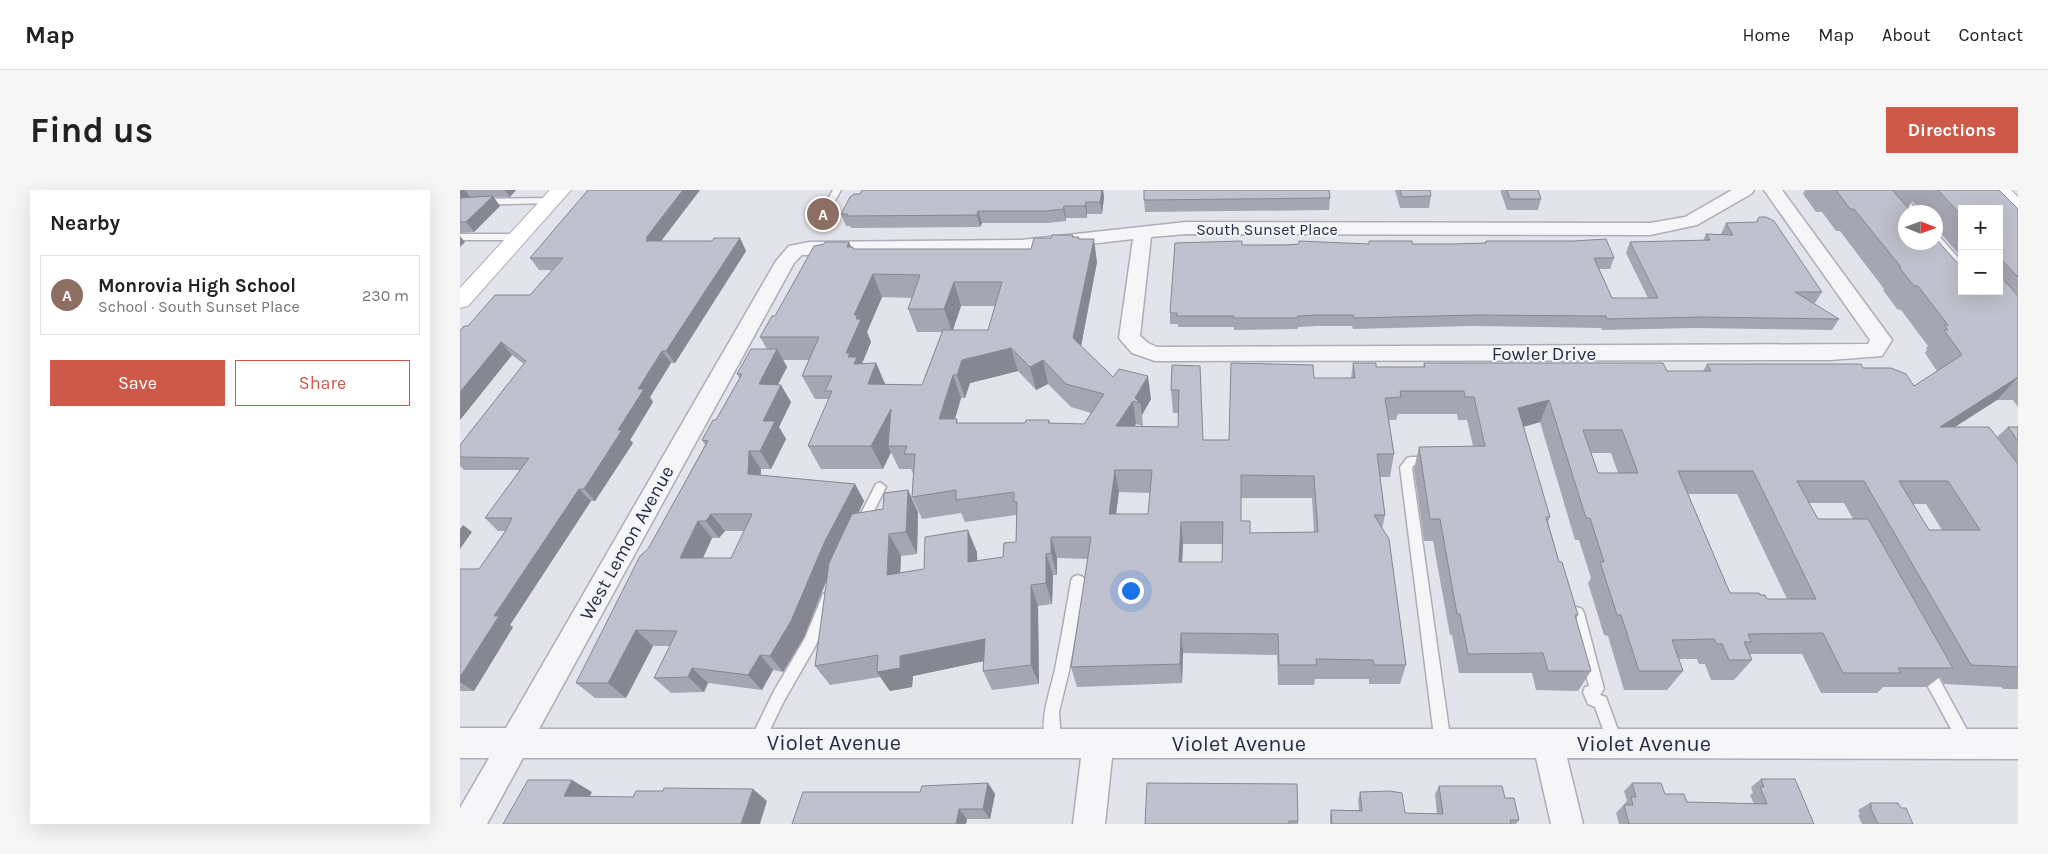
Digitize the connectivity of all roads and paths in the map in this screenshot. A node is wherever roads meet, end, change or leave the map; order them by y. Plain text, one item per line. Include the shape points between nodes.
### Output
1 (837, 190) edge
2 (1745, 190) edge
3 (1773, 190) edge
4 (1894, 190) edge
5 (2000, 190) edge
6 (556, 195) edge
7 (460, 204) edge
8 (1908, 205) edge
9 (2018, 208) edge
10 (819, 222) dead end
11 (1143, 231) junction
12 (460, 237) edge
13 (518, 237) junction
14 (1943, 246) edge
15 (786, 261) joint
16 (1958, 263) edge
17 (460, 301) edge
18 (1444, 460) edge
19 (880, 487) dead end
20 (856, 535) edge
21 (1078, 580) dead end
22 (833, 587) edge
23 (1577, 613) edge
24 (1920, 658) edge
25 (460, 743) edge
26 (515, 743) junction
27 (756, 743) junction
28 (1053, 743) junction
29 (1098, 744) junction
30 (1443, 744) junction
31 (1548, 744) junction
32 (1615, 744) junction
33 (1967, 744) junction
34 (2018, 744) edge
35 (469, 824) edge
36 (1089, 824) edge
37 (1567, 824) edge

1 - 10 lane
2 - 11 street, South Sunset Place via 1691,221 1650,229 1186,228
3 - 11 street, Fowler Drive via 1881,340 1874,351 1155,354 1140,348 1130,338
4 - 8 lane
5 - 9 street
6 - 7 lane
6 - 13 street
11 - 15 street, South Sunset Place via 1022,246 809,248 796,250
12 - 13 lane
13 - 17 street
14 - 16 lane
15 - 26 street, West Lemon Avenue
18 - 30 lane via 1411,461 1406,467
19 - 20 lane
21 - 28 lane via 1052,712
22 - 27 lane via 811,642
23 - 32 lane via 1597,689 1590,692 1593,699 1601,702
24 - 33 lane
25 - 26 street, Violet Avenue
26 - 27 street, Violet Avenue
26 - 35 street, West Lemon Avenue
27 - 28 street, Violet Avenue
28 - 29 street, Violet Avenue
29 - 30 street, Violet Avenue
29 - 36 street
30 - 31 street, Violet Avenue
31 - 32 street, Violet Avenue
31 - 37 street
32 - 33 street, Violet Avenue
33 - 34 street, Violet Avenue

